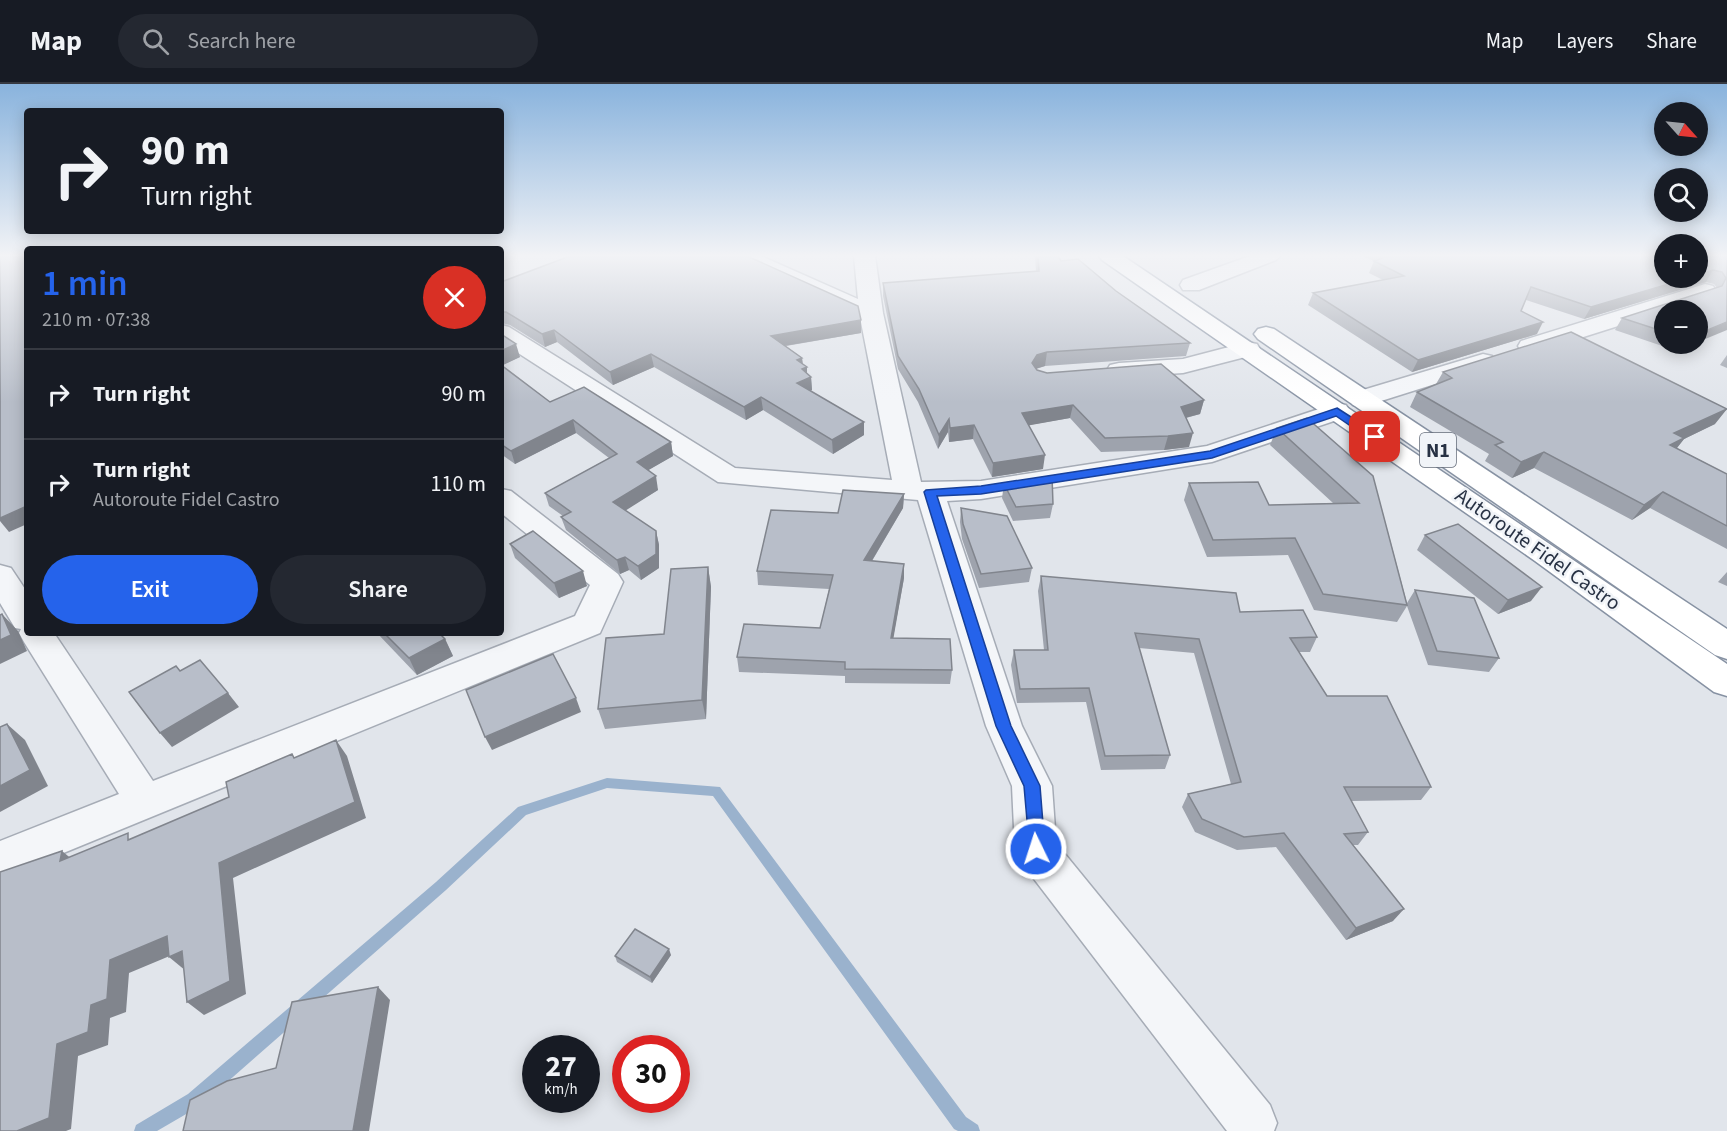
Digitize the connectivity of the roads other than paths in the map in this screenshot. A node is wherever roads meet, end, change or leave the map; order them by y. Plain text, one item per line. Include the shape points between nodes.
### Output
1 (853, 305) edge
2 (870, 305) edge
3 (1182, 305) edge
4 (1221, 305) edge
5 (1661, 305) edge
6 (871, 313) junction
7 (504, 334) edge
8 (1248, 349) junction
9 (1091, 372) edge
10 (1362, 399) junction
11 (1337, 411) junction
12 (919, 492) junction
13 (504, 500) edge
14 (0, 576) edge
15 (24, 614) edge
16 (38, 636) edge
17 (1727, 646) edge
18 (1727, 682) edge
19 (145, 802) junction
20 (0, 860) edge
21 (1252, 1123) dead end

1 - 6 street
2 - 6 street
3 - 8 highway, Autoroute Fidel Castro / N1
4 - 10 highway, Autoroute Fidel Castro / N1
5 - 10 street
6 - 12 street
7 - 12 street via 728,476
8 - 9 street via 1183,366
8 - 11 highway, Autoroute Fidel Castro / N1
10 - 17 highway, Autoroute Fidel Castro / N1
11 - 12 street via 1212,454 981,490
11 - 18 highway, Autoroute Fidel Castro / N1
12 - 21 street via 1004,726 1032,786 1036,849
13 - 19 street via 607,582 588,624
14 - 15 street
16 - 19 street
19 - 20 street

